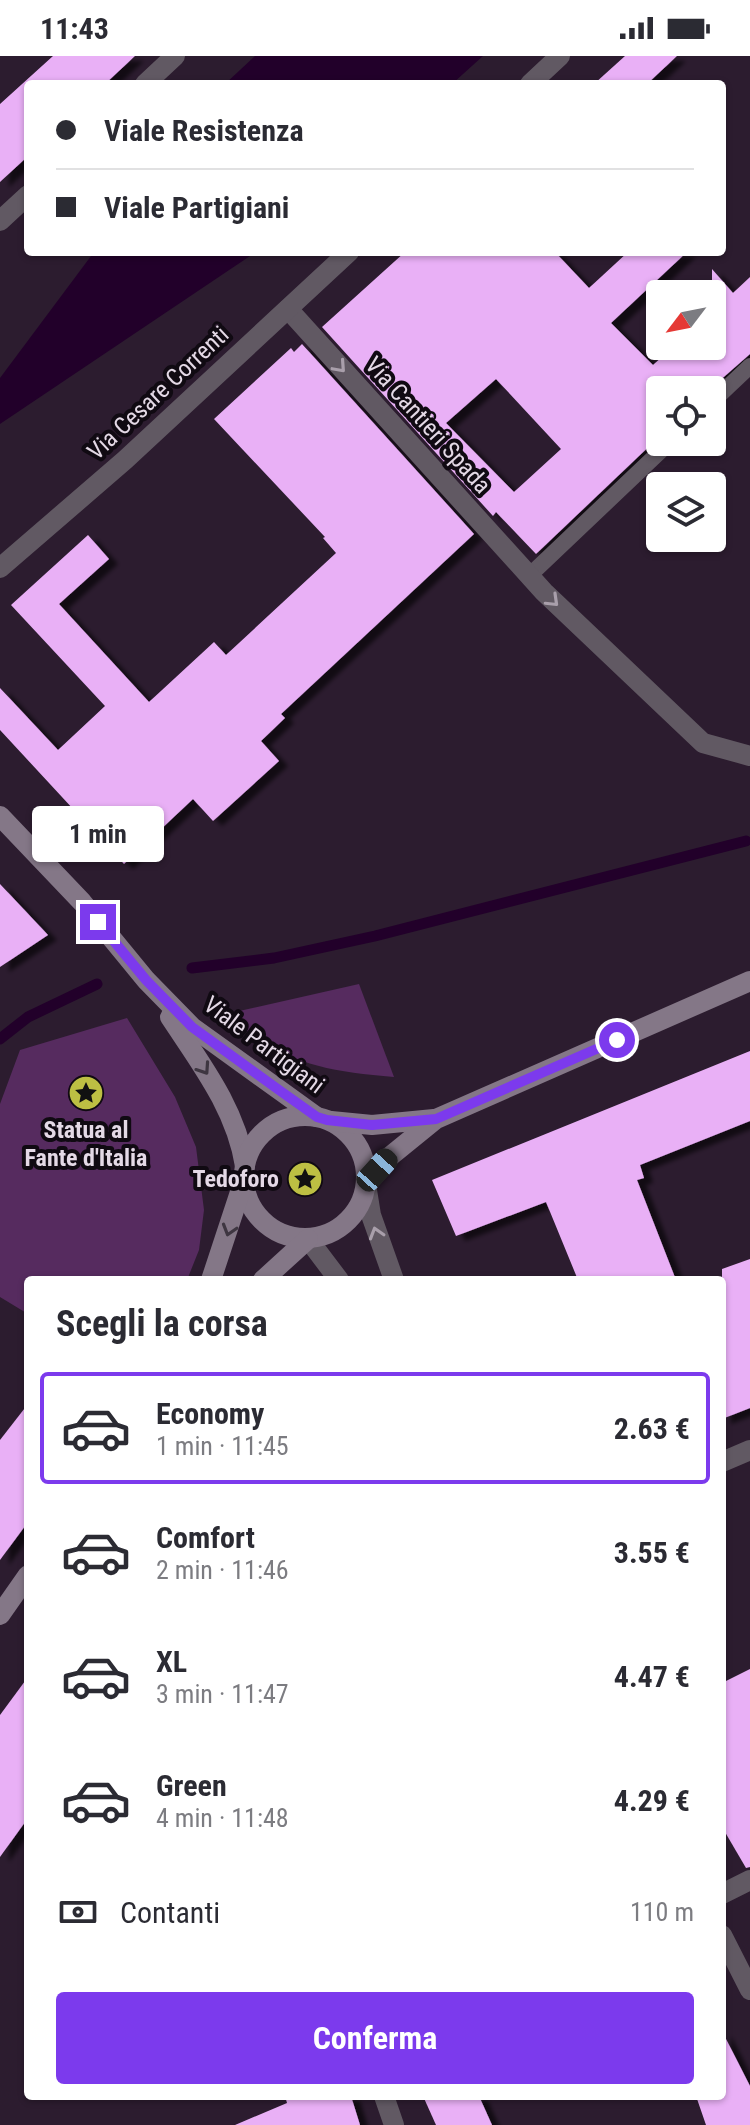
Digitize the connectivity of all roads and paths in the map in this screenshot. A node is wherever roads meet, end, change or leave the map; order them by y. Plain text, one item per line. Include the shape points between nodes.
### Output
1 (175, 56) edge
2 (560, 56) edge
3 (149, 80) edge
4 (534, 80) edge
5 (24, 199) edge
6 (0, 221) edge
7 (345, 256) edge
8 (288, 309) junction
9 (750, 366) edge
10 (726, 389) edge
11 (655, 456) edge
12 (0, 568) edge
13 (529, 576) junction
14 (750, 756) edge
15 (0, 816) edge
16 (146, 980) junction
17 (750, 981) edge
18 (322, 1118) junction
19 (436, 1119) junction
20 (244, 1174) junction
21 (366, 1184) junction
22 (308, 1239) junction
23 (212, 1276) edge
24 (267, 1276) edge
25 (336, 1276) edge
26 (392, 1276) edge
27 (750, 1450) edge
28 (726, 1460) edge
29 (24, 1581) edge
30 (0, 1615) edge
31 (750, 1880) edge
32 (726, 1892) edge
33 (726, 1943) edge
34 (750, 1990) edge
35 (385, 2100) edge
36 (394, 2125) edge

1 - 3 street
2 - 4 street
5 - 6 street
7 - 8 street, Via Cesare Correnti
8 - 12 street, Via Cesare Correnti
8 -> 13 street, Via Cantieri Spada
9 - 10 lane
11 - 13 lane
13 -> 14 street, Via Cantieri Spada via 703,743
15 - 16 main road, Viale Partigiani via 82,902
16 - 18 main road, Viale Partigiani via 205,1038
16 -> 20 main road, Viale Partigiani via 216,1087 235,1126
17 - 19 main road
18 - 19 main road via 372,1125
18 - 20 main road via 288,1118 269,1127 255,1142
18 - 21 main road via 358,1145
19 - 21 main road via 388,1158
20 - 22 main road via 258,1217 283,1234
20 -> 23 main road
21 - 22 main road via 349,1220 327,1235
26 -> 21 street
22 - 24 main road
22 - 25 street
27 - 28 street
29 - 30 main road
31 - 32 street
33 - 34 street
35 - 36 street

